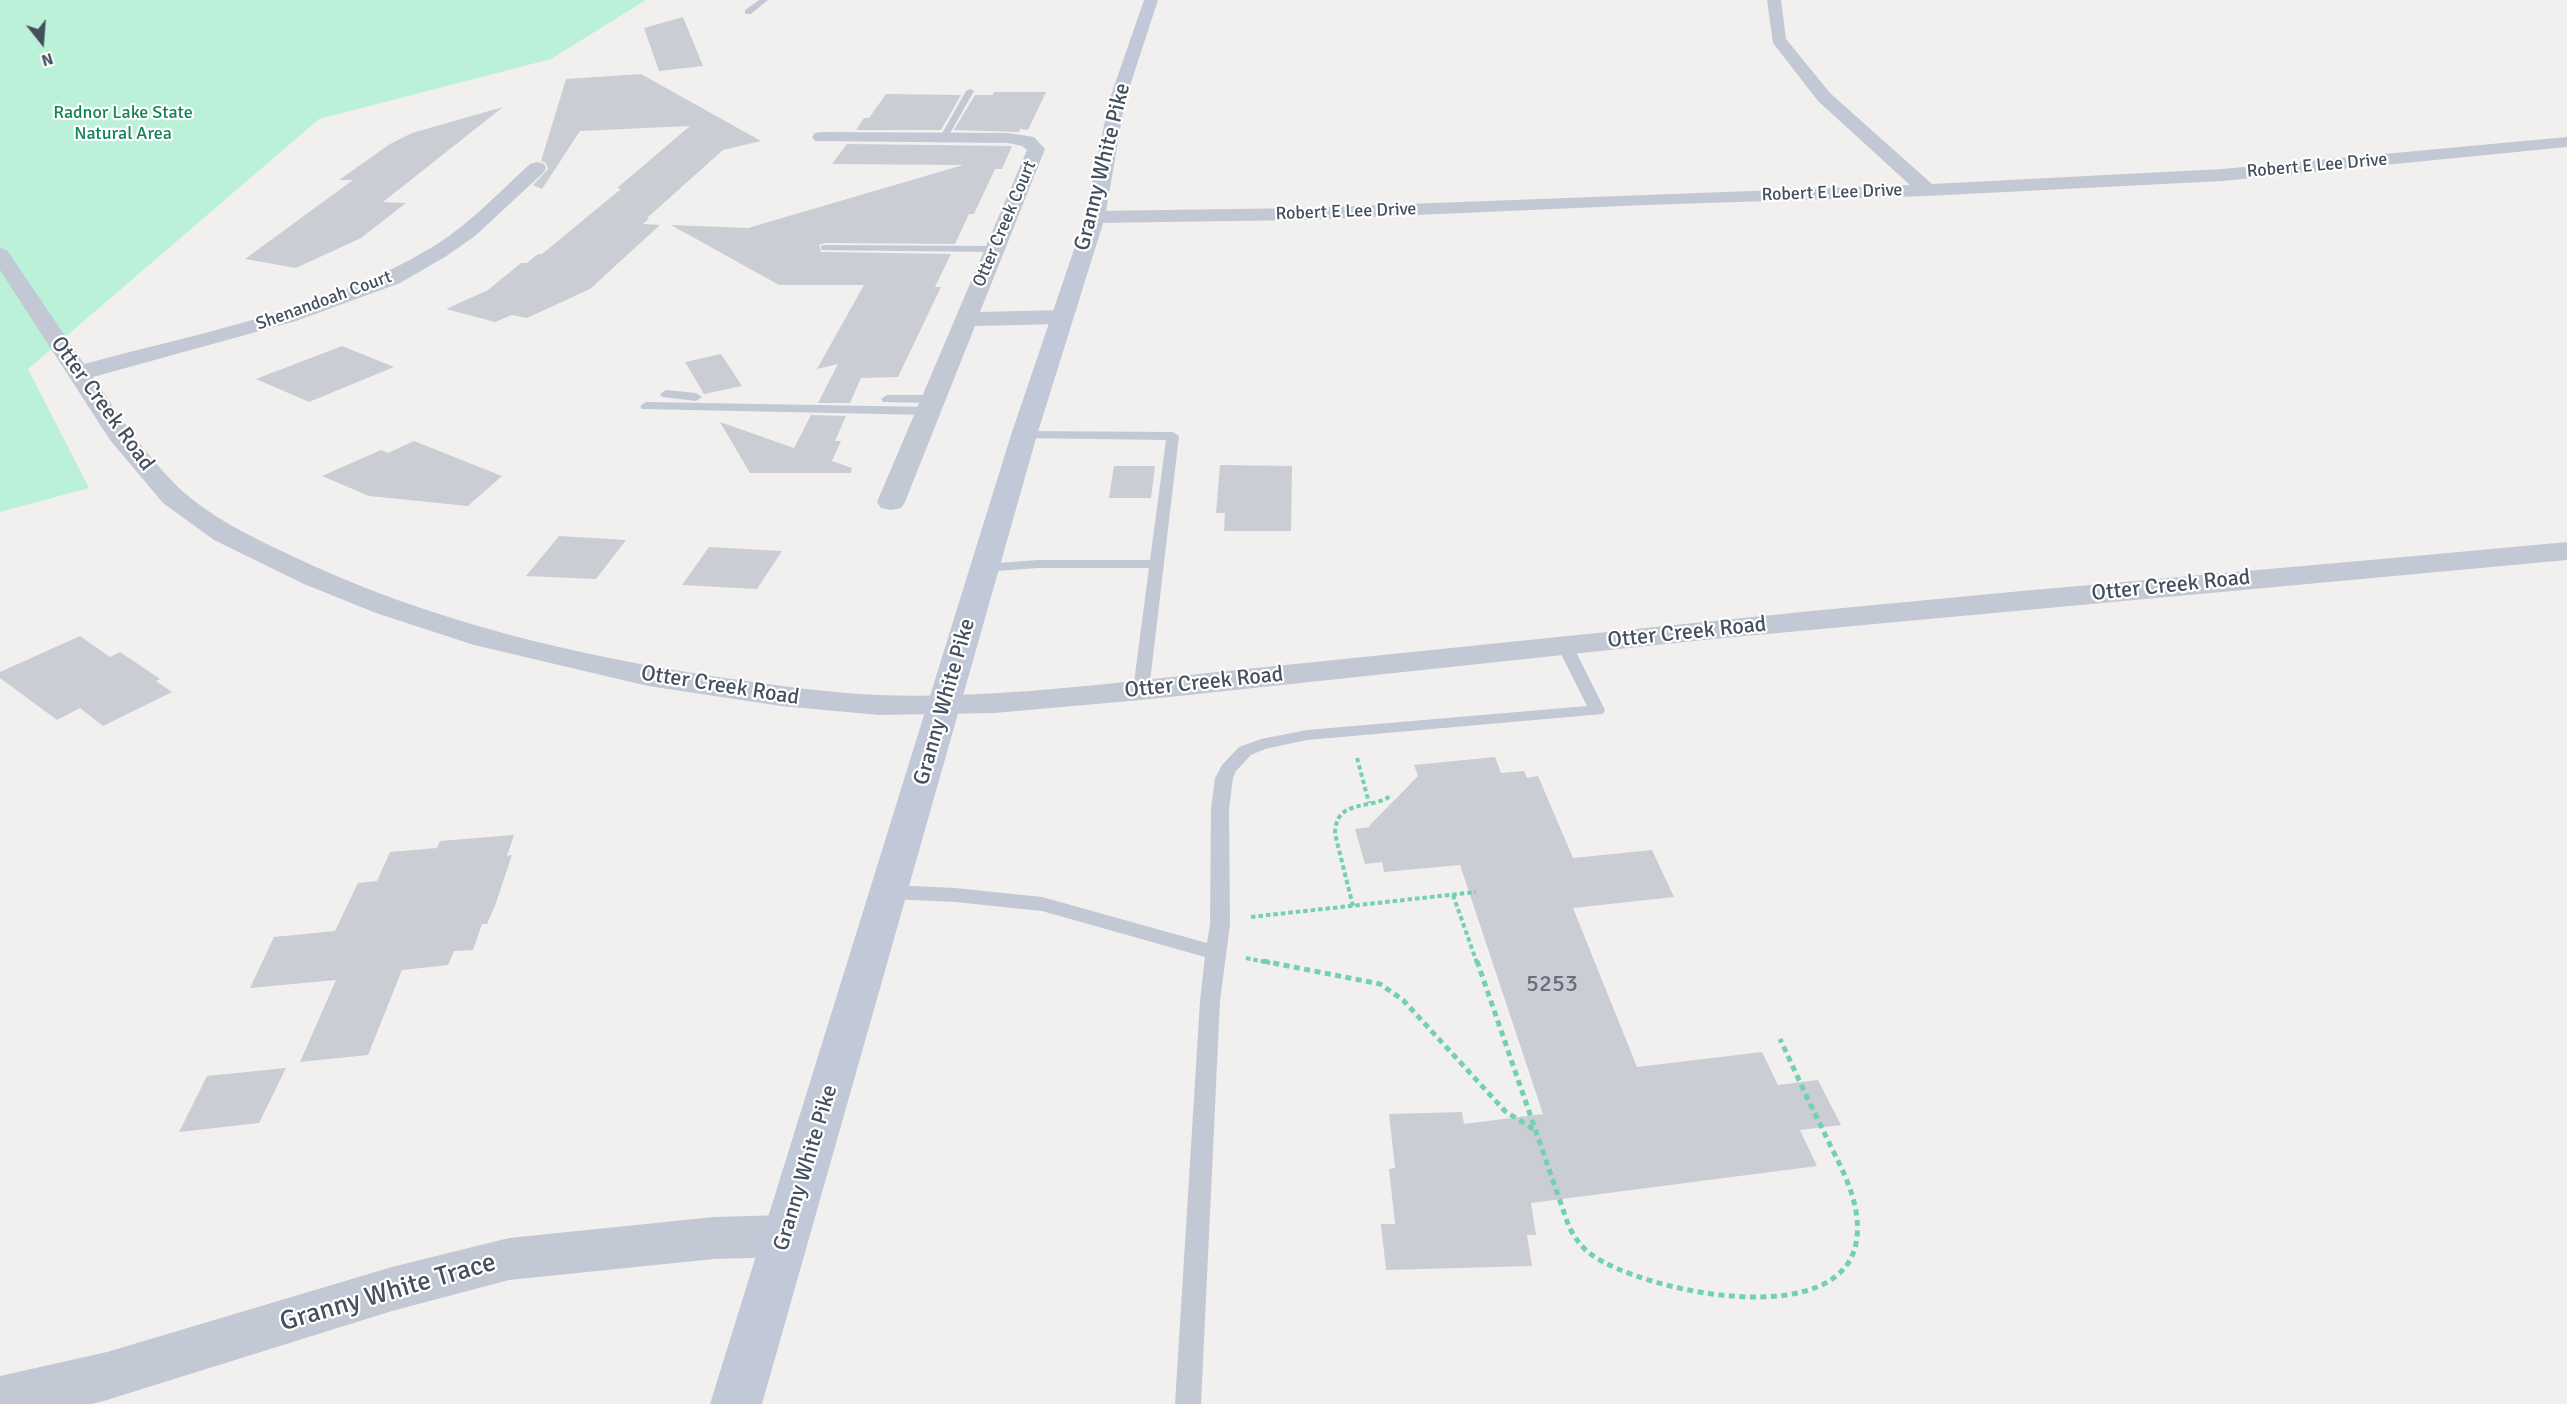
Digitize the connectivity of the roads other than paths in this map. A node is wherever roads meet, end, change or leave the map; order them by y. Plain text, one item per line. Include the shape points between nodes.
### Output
1 (764, 0) edge
2 (1151, 0) edge
3 (1774, 0) edge
4 (747, 12) dead end
5 (970, 91) dead end
6 (821, 137) dead end
7 (944, 137) junction
8 (2567, 142) edge
9 (537, 168) dead end
10 (1927, 190) junction
11 (1095, 217) junction
12 (825, 248) dead end
13 (994, 249) junction
14 (0, 254) edge
15 (1061, 317) junction
16 (964, 319) junction
17 (79, 373) junction
18 (666, 394) dead end
19 (787, 403) junction
20 (931, 405) junction
21 (646, 406) dead end
22 (1024, 435) junction
23 (891, 502) dead end
24 (2567, 551) edge
25 (1158, 564) junction
26 (984, 568) junction
27 (1565, 646) junction
28 (1141, 690) junction
29 (946, 703) junction
30 (890, 892) junction
31 (1215, 953) junction
32 (785, 1236) junction
33 (0, 1401) edge
34 (736, 1404) edge
35 (1188, 1404) edge

1 - 4 lane
2 - 11 main road, Granny White Pike via 1117,101
3 - 10 street via 1778,40 1824,97
5 - 7 lane
6 - 7 street, Otter Creek Court
7 - 13 street, Otter Creek Court via 1020,139 1036,149
8 - 10 street, Robert E Lee Drive via 2222,175
9 - 17 street, Shenandoah Court via 468,232 392,278 288,316
10 - 11 street, Robert E Lee Drive via 1290,214
11 - 15 main road, Granny White Pike
12 - 13 lane
13 - 16 street, Otter Creek Court
14 - 17 street, Otter Creek Road
15 - 16 street
15 - 22 main road, Granny White Pike
16 - 20 street, Otter Creek Court
17 - 29 street, Otter Creek Road via 119,435 173,497 224,534 257,552 387,607 476,636 687,683 828,702
18 - 19 lane
19 - 20 lane
19 - 21 lane
20 - 23 street, Otter Creek Court
22 - 25 lane via 1173,436
22 - 26 main road, Granny White Pike
24 - 27 street, Otter Creek Road
25 - 26 lane
25 - 28 lane
26 - 29 main road, Granny White Pike
27 - 28 street, Otter Creek Road
27 - 31 lane via 1597,710 1349,731 1261,744 1233,761 1224,778 1220,809 1220,921
28 - 29 street, Otter Creek Road via 994,703
29 - 30 main road, Granny White Pike
30 - 31 lane via 1042,904
30 - 32 main road, Granny White Pike
31 - 35 lane
32 - 33 street, Granny White Trace via 714,1238 509,1259 392,1289 106,1376
32 - 34 main road, Granny White Pike

